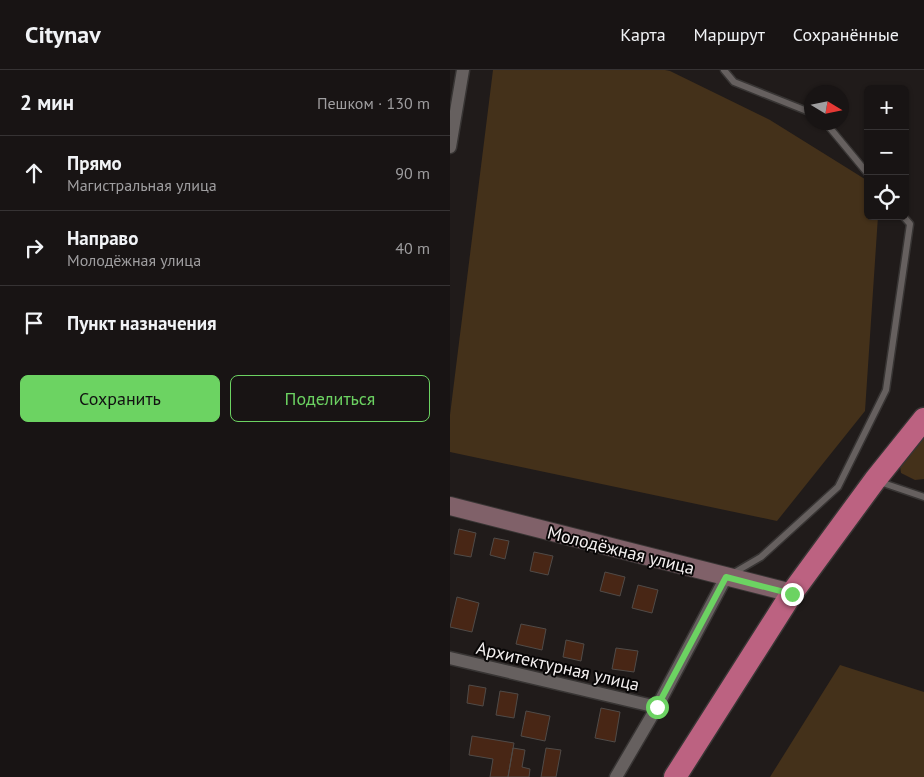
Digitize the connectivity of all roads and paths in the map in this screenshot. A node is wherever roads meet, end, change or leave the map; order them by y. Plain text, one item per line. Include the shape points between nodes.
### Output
1 (463, 70) edge
2 (724, 70) edge
3 (804, 110) edge
4 (832, 130) edge
5 (450, 147) edge
6 (864, 169) edge
7 (906, 220) edge
8 (924, 419) edge
9 (875, 480) junction
10 (924, 497) edge
11 (450, 506) edge
12 (726, 577) junction
13 (792, 594) junction
14 (450, 658) edge
15 (657, 707) junction
16 (616, 777) edge
17 (675, 777) edge

1 - 5 street
2 - 3 lane via 734,82
4 - 6 lane
7 - 12 lane via 910,224 886,390 838,487 761,557
8 - 9 highway
9 - 10 lane
9 - 13 highway
11 - 12 street, Молодёжная улица
12 - 13 street, Молодёжная улица
12 - 15 street
13 - 17 highway
14 - 15 street, Архитектурная улица
15 - 16 street

